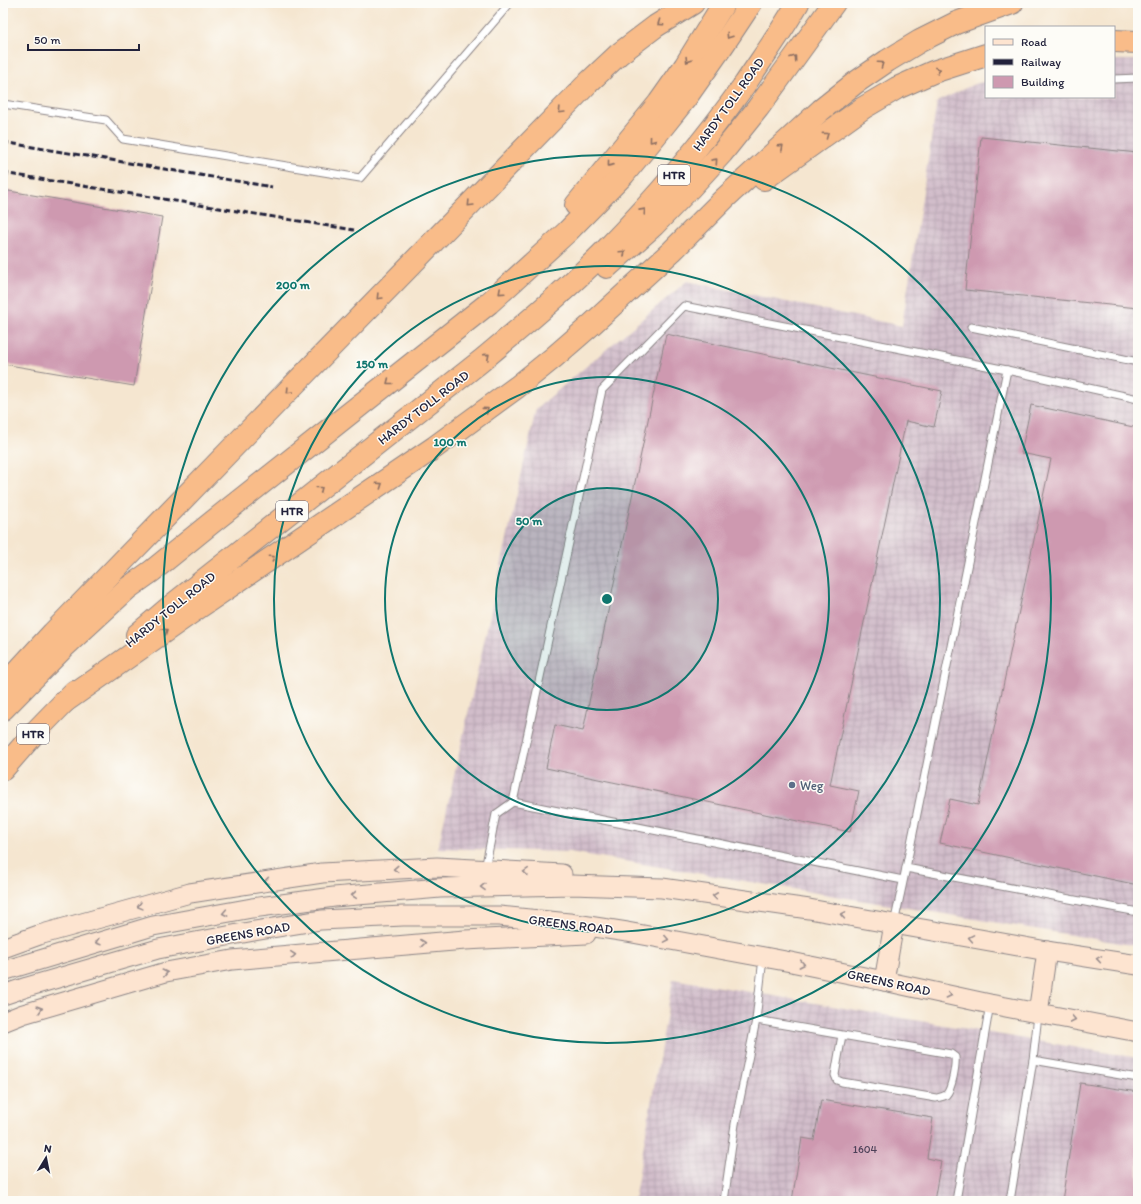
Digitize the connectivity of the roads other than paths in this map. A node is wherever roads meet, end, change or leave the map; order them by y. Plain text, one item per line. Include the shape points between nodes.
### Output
1 (510, 3) edge
2 (693, 3) edge
3 (724, 3) edge
4 (751, 3) edge
5 (798, 3) edge
6 (834, 3) edge
7 (1012, 3) edge
8 (1115, 41) edge
9 (1138, 42) edge
10 (985, 55) edge
11 (1138, 78) edge
12 (1115, 79) edge
13 (3, 104) edge
14 (672, 251) junction
15 (520, 275) junction
16 (524, 325) junction
17 (971, 327) dead end
18 (1138, 362) edge
19 (1007, 370) junction
20 (1138, 399) edge
21 (3, 687) edge
22 (64, 702) junction
23 (3, 708) edge
24 (3, 769) edge
25 (514, 802) junction
26 (906, 868) junction
27 (485, 870) junction
28 (903, 880) junction
29 (662, 888) junction
30 (1138, 912) edge
31 (894, 924) junction
32 (627, 932) junction
33 (3, 948) edge
34 (1047, 951) junction
35 (763, 957) junction
36 (1138, 965) edge
37 (3, 971) edge
38 (884, 981) junction
39 (3, 995) edge
40 (990, 1004) junction
41 (1038, 1013) junction
42 (756, 1020) junction
43 (3, 1022) edge
44 (1138, 1032) edge
45 (842, 1035) junction
46 (1033, 1060) junction
47 (1138, 1078) edge
48 (724, 1201) edge
49 (956, 1201) edge
50 (1010, 1201) edge

1 - 13 lane via 360,178 123,139 106,120
2 -> 21 highway via 656,26 619,54 588,83
3 -> 15 highway via 659,102
4 -> 15 highway via 685,99 624,174
16 -> 5 highway, HARDY TOLL ROAD / HTR via 605,251 681,168 718,121 785,26
16 -> 6 highway via 580,289 610,265 690,188 758,108
14 -> 7 highway via 725,198 855,83 920,41 956,23
8 - 9 highway
14 -> 10 highway via 756,185 863,108 897,88 933,72
11 - 12 lane
22 -> 14 highway via 486,410 553,358
15 -> 23 highway via 489,303 128,588 64,646
22 -> 16 highway, HARDY TOLL ROAD / HTR via 170,607 481,362
17 - 18 lane
19 - 20 lane
19 - 25 lane via 684,306 602,390
19 - 26 lane
22 - 24 highway, HARDY TOLL ROAD / HTR
25 - 27 lane via 496,814
25 - 28 lane
26 - 28 lane
26 - 30 lane
29 -> 27 main road via 569,875
27 -> 33 main road via 437,867 322,873 190,893 39,934
28 - 31 lane
31 -> 29 main road, GREENS ROAD
29 -> 37 main road, GREENS ROAD via 572,885 440,888 334,897 252,908 153,926
34 -> 31 main road, GREENS ROAD
31 - 38 main road
32 -> 35 main road, GREENS ROAD
32 - 39 main road, GREENS ROAD via 569,922 499,916 403,916 321,920 158,949
43 -> 32 main road via 166,972 232,960 465,940
36 -> 34 main road, GREENS ROAD
34 - 41 main road
35 -> 38 main road, GREENS ROAD
35 - 42 lane
38 -> 40 main road, GREENS ROAD
40 - 41 main road, GREENS ROAD
40 - 49 lane
41 -> 44 main road, GREENS ROAD
41 - 46 lane
42 - 45 lane
42 - 48 lane via 735,1124
45 - 45 lane via 955,1056 956,1063 947,1094 936,1098 837,1080 835,1075
46 - 47 lane
46 - 50 lane

